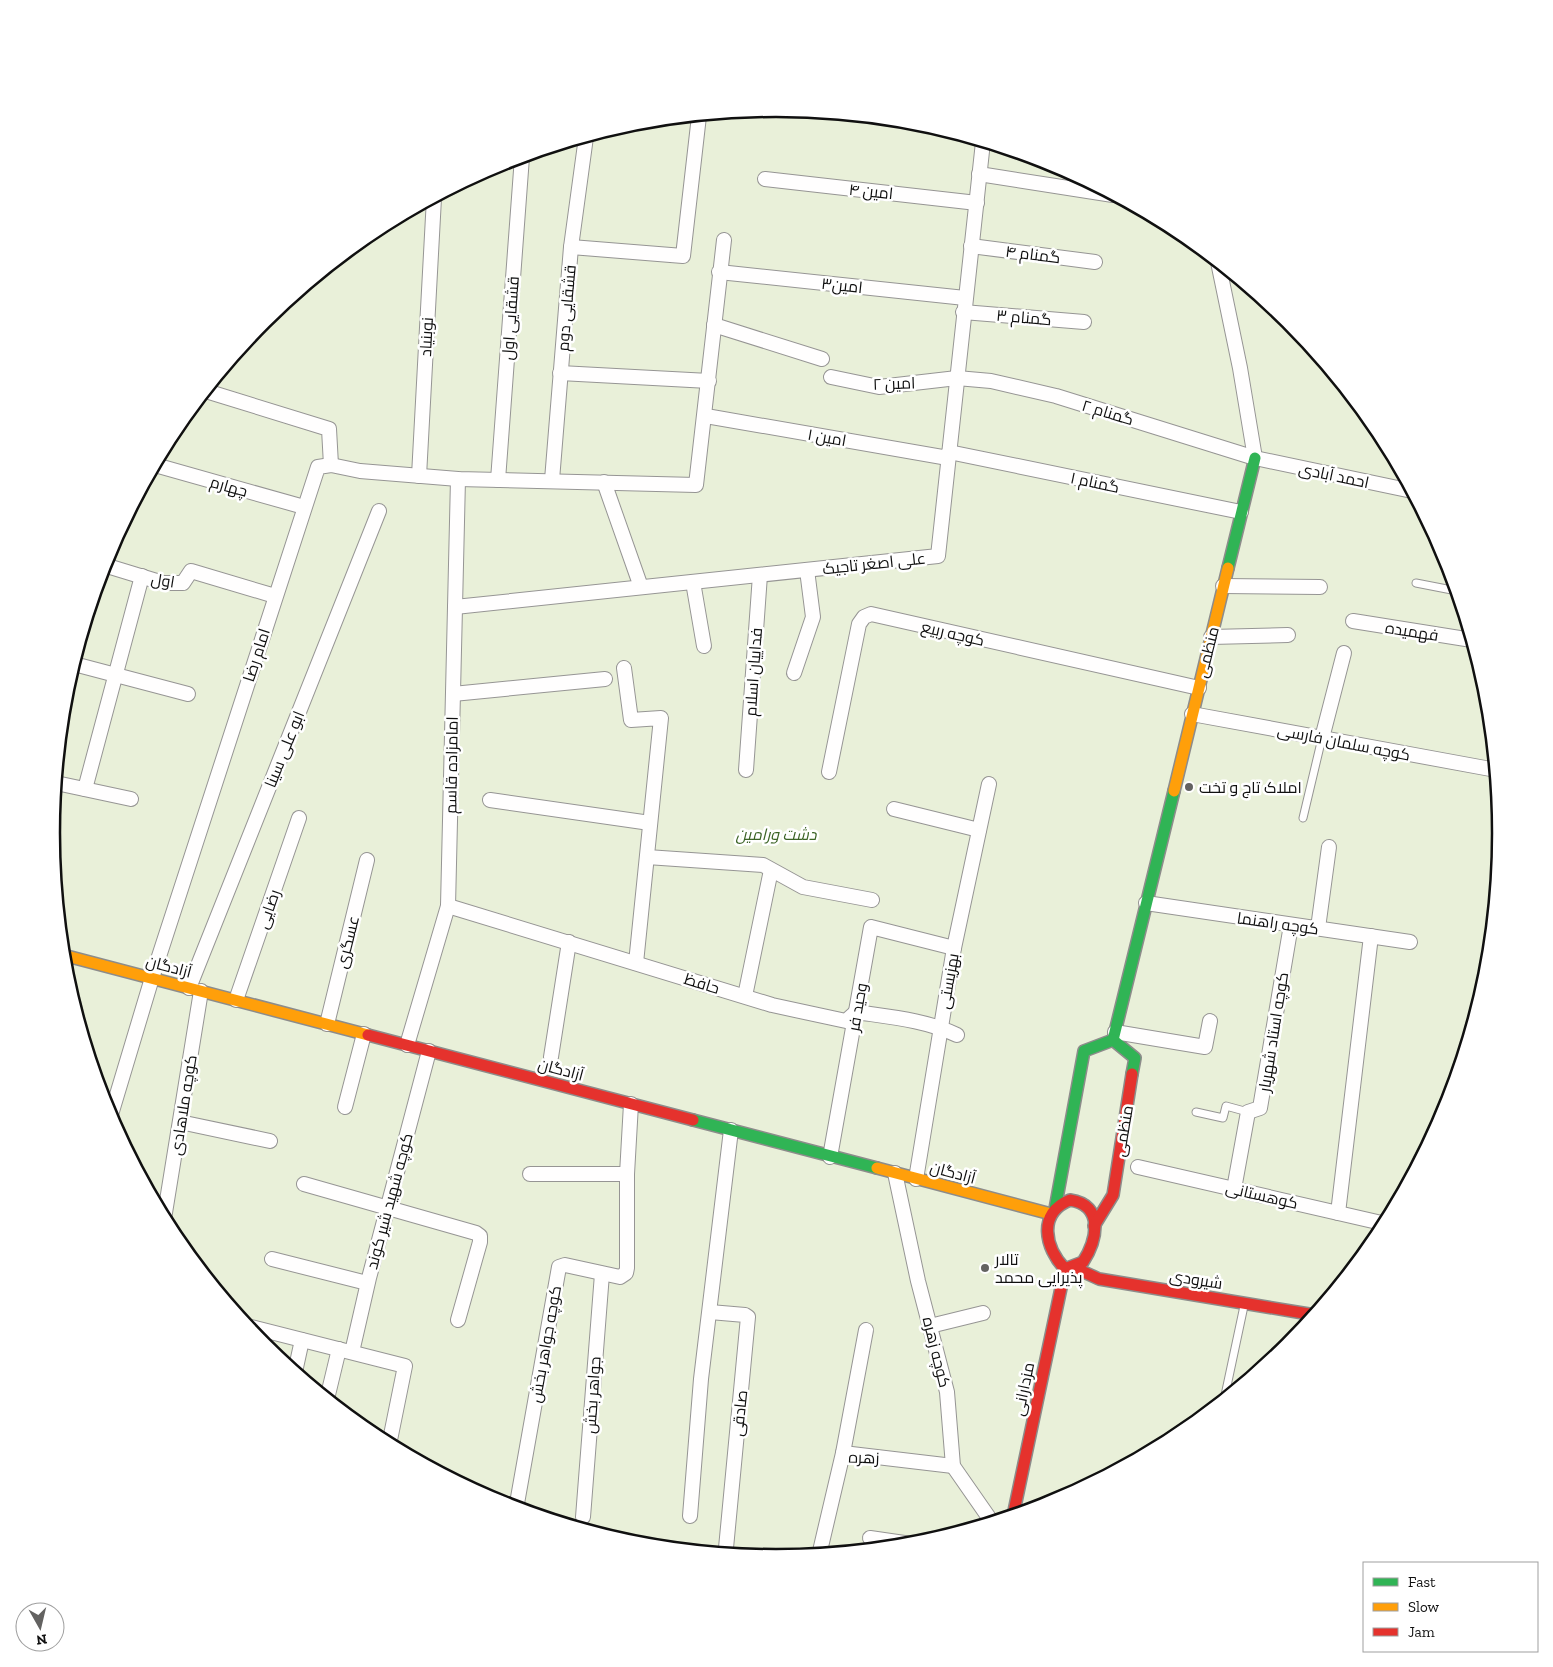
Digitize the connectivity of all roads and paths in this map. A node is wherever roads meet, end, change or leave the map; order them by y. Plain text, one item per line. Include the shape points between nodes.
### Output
1 (699, 122) edge
2 (585, 143) edge
3 (982, 147) edge
4 (521, 165) edge
5 (979, 174) junction
6 (765, 179) dead end
7 (1096, 192) edge
8 (977, 203) junction
9 (434, 205) edge
10 (724, 240) dead end
11 (970, 246) junction
12 (571, 247) junction
13 (1095, 262) dead end
14 (1220, 271) edge
15 (719, 272) junction
16 (964, 305) junction
17 (1084, 322) dead end
18 (714, 325) junction
19 (822, 359) dead end
20 (560, 373) junction
21 (831, 377) dead end
22 (957, 378) junction
23 (710, 381) junction
24 (212, 393) edge
25 (706, 416) junction
26 (949, 455) junction
27 (1255, 458) junction
28 (332, 465) junction
29 (161, 467) edge
30 (419, 476) junction
31 (458, 479) junction
32 (498, 480) junction
33 (552, 480) junction
34 (604, 482) junction
35 (1405, 489) edge
36 (304, 507) junction
37 (379, 511) dead end
38 (1241, 512) junction
39 (112, 567) edge
40 (807, 570) junction
41 (760, 574) junction
42 (142, 576) junction
43 (693, 582) junction
44 (1416, 584) dead end
45 (1223, 586) junction
46 (641, 587) junction
47 (1320, 587) dead end
48 (1450, 589) edge
49 (275, 596) junction
50 (455, 607) junction
51 (1353, 621) dead end
52 (1288, 635) dead end
53 (1211, 637) junction
54 (1466, 639) edge
55 (704, 646) dead end
56 (1344, 653) dead end
57 (80, 666) edge
58 (624, 668) dead end
59 (794, 673) dead end
60 (115, 675) junction
61 (605, 679) dead end
62 (1199, 688) junction
63 (188, 694) dead end
64 (453, 694) junction
65 (1192, 714) junction
66 (1322, 738) junction
67 (1489, 769) edge
68 (746, 770) dead end
69 (829, 772) dead end
70 (62, 784) edge
71 (989, 784) dead end
72 (85, 789) junction
73 (130, 799) dead end
74 (490, 800) dead end
75 (894, 809) dead end
76 (299, 818) dead end
77 (1303, 818) dead end
78 (650, 823) junction
79 (979, 830) junction
80 (1329, 847) dead end
81 (647, 857) junction
82 (367, 860) dead end
83 (771, 870) junction
84 (872, 900) dead end
85 (1146, 903) junction
86 (448, 906) junction
87 (1291, 924) junction
88 (1318, 928) junction
89 (1371, 936) junction
90 (568, 942) junction
91 (1410, 942) dead end
92 (954, 948) junction
93 (71, 957) edge
94 (636, 963) junction
95 (152, 978) junction
96 (195, 990) junction
97 (745, 996) junction
98 (236, 1000) junction
99 (856, 1012) junction
100 (1210, 1021) dead end
101 (327, 1024) junction
102 (941, 1027) junction
103 (364, 1034) junction
104 (957, 1035) dead end
105 (1114, 1036) junction
106 (407, 1045) junction
107 (429, 1051) junction
108 (551, 1057) dead end
109 (631, 1104) junction
110 (114, 1105) edge
111 (345, 1108) dead end
112 (1196, 1112) dead end
113 (1248, 1112) junction
114 (180, 1122) junction
115 (731, 1130) junction
116 (270, 1142) dead end
117 (830, 1157) junction
118 (1138, 1167) dead end
119 (530, 1174) dead end
120 (627, 1174) junction
121 (895, 1174) junction
122 (916, 1179) junction
123 (304, 1184) dead end
124 (1234, 1189) junction
125 (388, 1207) junction
126 (166, 1208) edge
127 (1053, 1212) junction
128 (1338, 1213) junction
129 (1378, 1222) edge
130 (1094, 1226) junction
131 (272, 1259) dead end
132 (1070, 1269) junction
133 (602, 1274) junction
134 (367, 1283) junction
135 (1244, 1303) junction
136 (710, 1312) junction
137 (983, 1313) dead end
138 (1308, 1314) edge
139 (458, 1320) dead end
140 (930, 1326) junction
141 (260, 1329) edge
142 (866, 1330) dead end
143 (302, 1340) junction
144 (346, 1350) junction
145 (296, 1364) edge
146 (1226, 1391) edge
147 (330, 1394) edge
148 (391, 1437) edge
149 (842, 1453) junction
150 (953, 1466) junction
151 (517, 1501) edge
152 (1015, 1509) edge
153 (690, 1516) dead end
154 (583, 1517) dead end
155 (989, 1518) edge
156 (870, 1538) dead end
157 (889, 1541) edge
158 (726, 1548) dead end
159 (821, 1548) edge

1 - 12 street via 683,256
2 - 12 street, قشقایی دوم
3 - 5 street, علی اصغر تاجیک
4 - 32 street, قشقایی اول
5 - 7 street
5 - 8 street, علی اصغر تاجیک
6 - 8 street, امین ۴
8 - 11 street, علی اصغر تاجیک
9 - 30 street, نوبنیاد
10 - 15 street
11 - 13 street, گمنام ۴
11 - 16 street, علی اصغر تاجیک
12 - 20 street, قشقایی دوم
14 - 27 street, منظمی
15 - 16 street, امین۳
15 - 18 street
16 - 17 street, گمنام ۳
16 - 22 street, علی اصغر تاجیک
18 - 19 street
18 - 23 street
20 - 23 street
20 - 33 street, قشقایی دوم
21 - 22 street, امین ۲ via 879,387
22 - 26 street, علی اصغر تاجیک
22 - 27 street, گمنام ۲ via 991,381 1056,396
23 - 25 street
24 - 28 street via 330,429
25 - 26 street, امین ۱
25 - 34 street via 696,485
26 - 38 street, گمنام ۱
26 - 40 street, علی اصغر تاجیک via 938,556
27 - 35 street, احمد آبادی
27 - 38 main road, منظمی
28 - 30 street
28 - 36 street, امام رضا via 318,467
29 - 36 street, چهارم
30 - 31 street
31 - 32 street
31 - 50 street, امامزاده قاسم
32 - 33 street
33 - 34 street
34 - 46 street
36 - 49 street, امام رضا
37 - 96 street, ابو علی سینا
38 - 45 main road, منظمی
39 - 42 street, اول
40 - 41 street, علی اصغر تاجیک
40 - 59 street via 813,618
41 - 43 street, علی اصغر تاجیک
41 - 68 street, فداییان اسلام
42 - 49 street, اول via 163,583 183,582 191,571
42 - 60 street
43 - 46 street, علی اصغر تاجیک
43 - 55 street
44 - 48 lane
45 - 47 street
45 - 53 main road, منظمی
46 - 50 street, علی اصغر تاجیک
49 - 95 street, امام رضا
50 - 64 street, امامزاده قاسم
51 - 54 street, فهمیده
52 - 53 street
53 - 62 main road, منظمی
56 - 66 street
57 - 60 street
58 - 78 street via 631,720 661,718
60 - 63 street
60 - 72 street
61 - 64 street
62 - 65 main road, منظمی
62 - 69 street, کوچه ربیع via 871,614 859,624
64 - 86 street, امامزاده قاسم
65 - 66 street, کوچه سلمان فارسی
65 - 85 main road, منظمی
66 - 67 street, کوچه سلمان فارسی
66 - 77 lane
70 - 72 street
71 - 79 street, بهزیستی
72 - 73 street
74 - 78 street
75 - 79 street
76 - 98 street, رضایی
78 - 81 street
79 - 92 street, بهزیستی
80 - 88 street
81 - 83 street via 763,865
81 - 94 street
82 - 101 street, عسگری
83 - 84 street via 803,887
83 - 97 street
85 - 87 street, کوچه راهنما
85 - 105 main road, منظمی
86 - 90 street, حافظ
86 - 106 street, امامزاده قاسم
87 - 88 street, کوچه راهنما
87 - 113 street, کوچه استاد شهریار via 1260,1108
88 - 89 street, کوچه راهنما
89 - 91 street, کوچه راهنما
89 - 128 street
90 - 94 street, حافظ
90 - 108 street
92 - 99 street, وحید فر via 871,927
92 - 102 street, بهزیستی
93 - 95 main road, آزادگان
94 - 97 street, حافظ
95 - 96 main road, آزادگان
95 - 110 street, امام رضا
96 - 98 main road, آزادگان
96 - 114 street, کوچه ملاهادی
97 - 99 street, حافظ via 846,1021
98 - 101 main road, آزادگان
99 - 102 street, حافظ
99 - 117 street, وحید فر
100 - 105 street via 1205,1048
101 - 103 main road, آزادگان
102 - 104 street, حافظ
102 - 122 street, بهزیستی
103 - 106 main road, آزادگان
103 - 111 street
105 - 127 main road via 1084,1051
105 - 130 main road, منظمی via 1135,1058 1113,1195
106 - 107 main road, آزادگان
107 - 109 main road, آزادگان
107 - 125 street, کوچه شهید شیر کوند
109 - 115 main road, آزادگان
109 - 120 street, کوچه جواهر بخش
112 - 113 lane via 1223,1118 1226,1106
113 - 124 street, کوچه استاد شهریار
114 - 116 street
114 - 126 street, کوچه ملاهادی
115 - 117 main road, آزادگان
115 - 136 street
117 - 121 main road, آزادگان
118 - 124 street, کوهستانی
119 - 120 street
120 - 133 street, کوچه جواهر بخش via 627,1268 620,1277
121 - 122 main road, آزادگان
121 - 140 street, کوچه زهره
122 - 127 main road, آزادگان
123 - 125 street
124 - 128 street, کوهستانی
125 - 134 street, کوچه شهید شیر کوند
125 - 139 street via 480,1236
127 - 130 main road via 1062,1201 1086,1204 1092,1210
127 - 132 main road via 1048,1239 1051,1252 1057,1262
128 - 129 street, کوهستانی
130 - 132 main road via 1083,1262
131 - 134 street
132 - 135 main road, شیرودی via 1099,1279
132 - 152 main road, مزدارانی
133 - 151 street, کوچه جواهر بخش via 559,1267
133 - 154 street, جواهر بخش
134 - 144 street, کوچه شهید شیر کوند
135 - 138 main road, شیرودی
135 - 146 lane
136 - 153 street
136 - 158 street, صادقی via 748,1317
137 - 140 street
140 - 150 street, کوچه زهره via 947,1392
141 - 143 street
142 - 149 street
143 - 144 street
143 - 145 street
144 - 147 street, کوچه شهید شیر کوند
144 - 148 street via 405,1366
149 - 150 street, زهره
149 - 159 street, زهره
150 - 155 street
156 - 157 street

